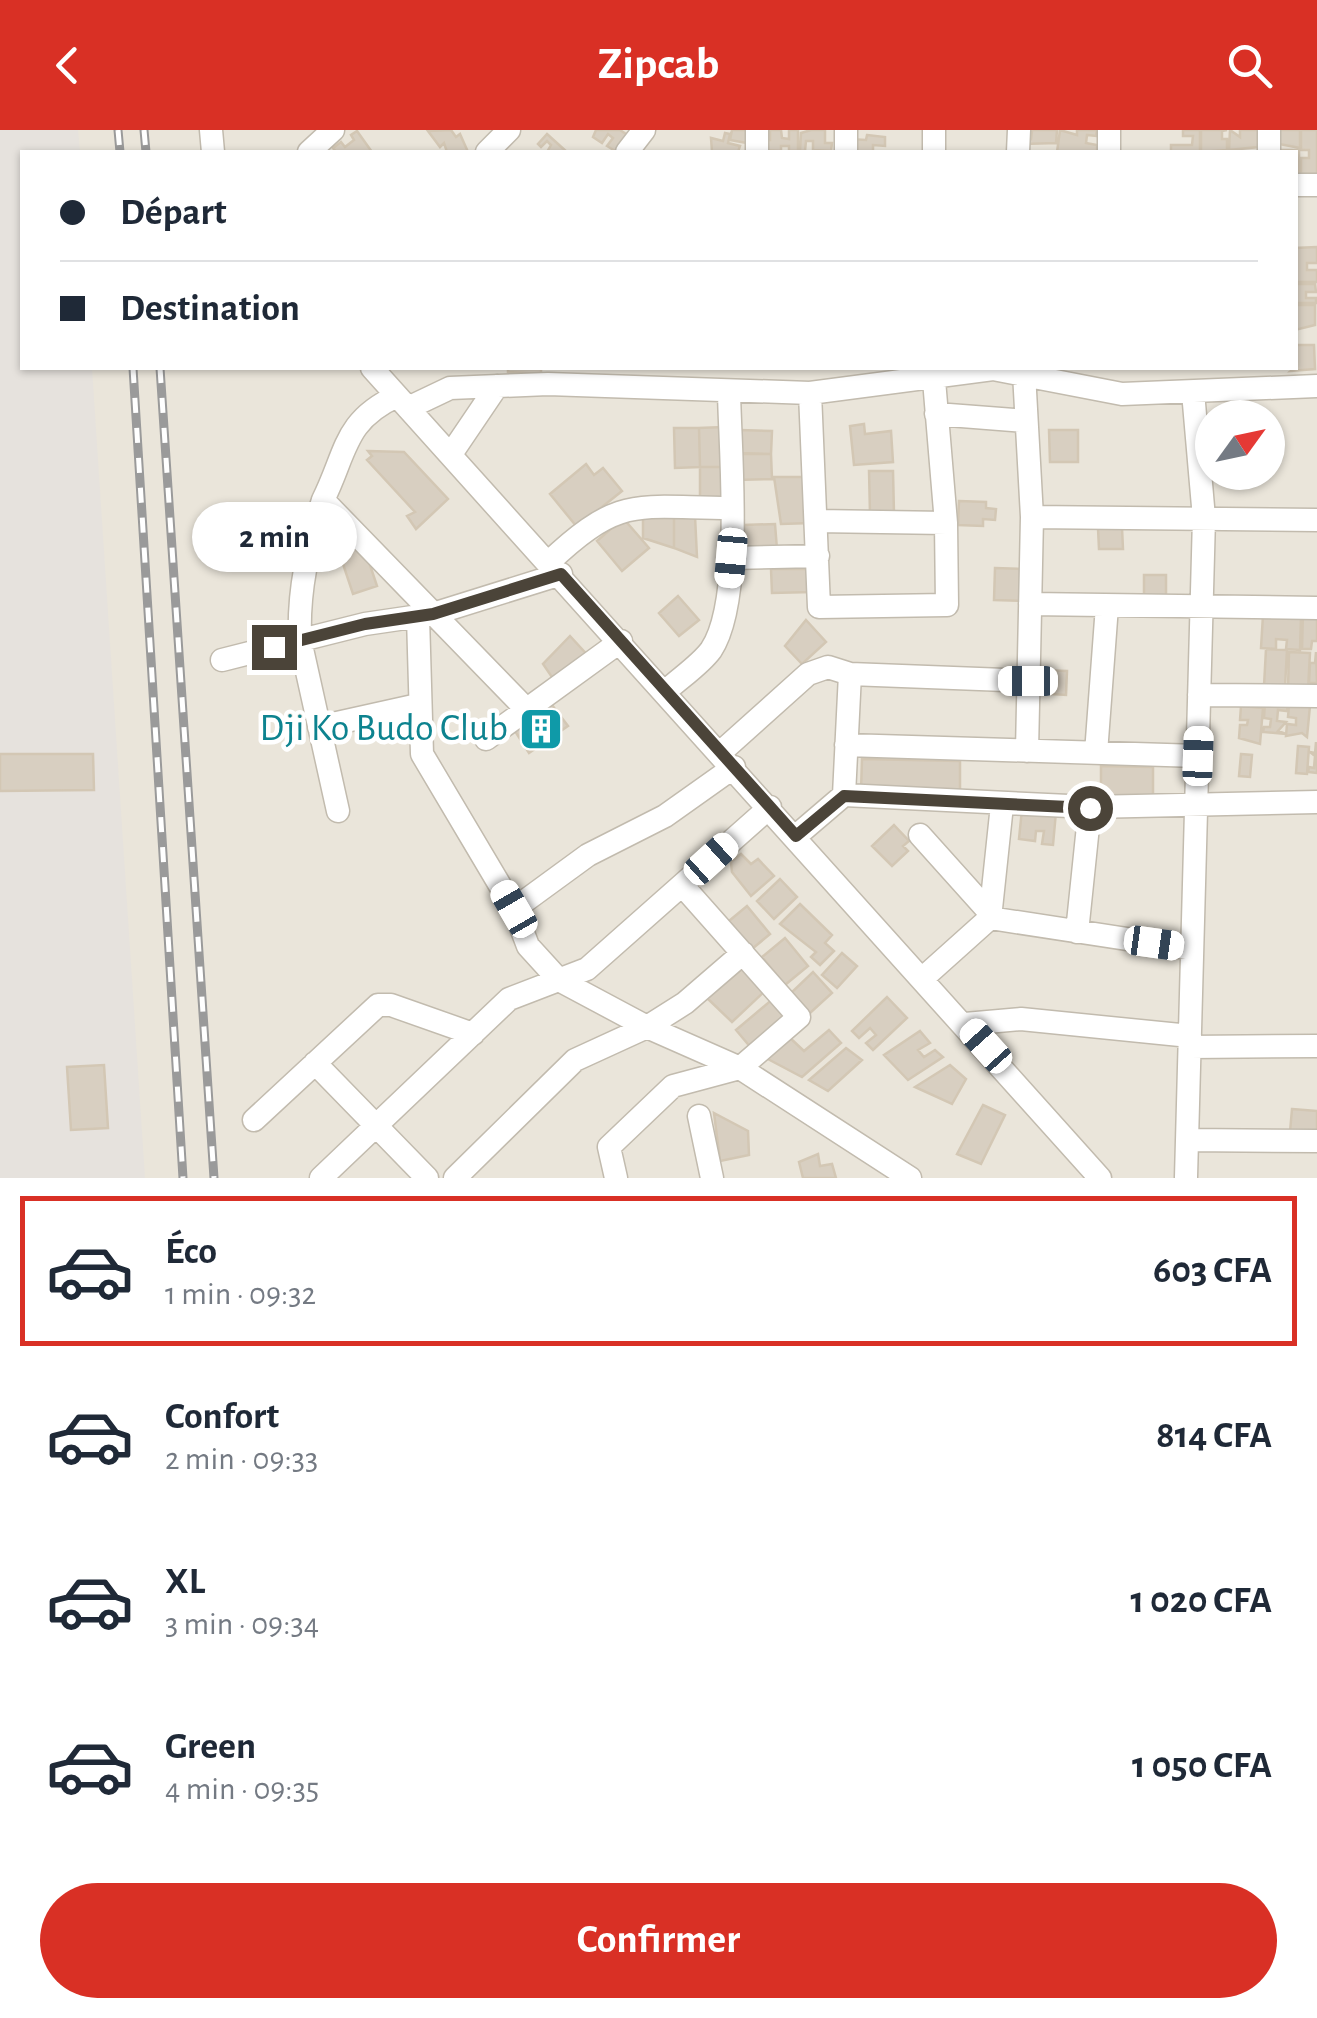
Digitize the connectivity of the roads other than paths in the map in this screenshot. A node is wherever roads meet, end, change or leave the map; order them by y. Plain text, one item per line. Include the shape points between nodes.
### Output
1 (334, 130) edge
2 (644, 130) edge
3 (310, 150) edge
4 (629, 150) edge
5 (374, 370) edge
6 (758, 370) edge
7 (963, 370) edge
8 (1005, 370) edge
9 (1222, 370) edge
10 (933, 372) edge
11 (1024, 373) junction
12 (1059, 374) edge
13 (549, 376) edge
14 (625, 378) edge
15 (844, 378) edge
16 (497, 386) junction
17 (1317, 386) edge
18 (729, 392) junction
19 (758, 392) junction
20 (1193, 392) junction
21 (1221, 392) junction
22 (810, 393) junction
23 (403, 402) junction
24 (936, 414) junction
25 (1026, 420) junction
26 (451, 454) junction
27 (324, 500) junction
28 (730, 508) junction
29 (1032, 517) junction
30 (1204, 518) junction
31 (1317, 520) edge
32 (817, 521) junction
33 (946, 523) junction
34 (818, 556) junction
35 (731, 558) junction
36 (555, 568) junction
37 (1030, 604) junction
38 (1107, 606) junction
39 (1202, 606) junction
40 (1317, 608) edge
41 (426, 616) junction
42 (300, 640) junction
43 (621, 642) junction
44 (222, 660) dead end
45 (850, 674) junction
46 (1028, 681) junction
47 (666, 691) junction
48 (1200, 695) junction
49 (1317, 696) edge
50 (418, 705) junction
51 (527, 710) junction
52 (319, 726) junction
53 (486, 740) dead end
54 (846, 745) junction
55 (1027, 751) junction
56 (1096, 753) junction
57 (1198, 756) junction
58 (727, 759) junction
59 (844, 796) junction
60 (1317, 802) edge
61 (1002, 805) junction
62 (1196, 805) junction
63 (770, 807) junction
64 (1090, 808) junction
65 (338, 811) dead end
66 (920, 835) dead end
67 (796, 836) junction
68 (682, 885) junction
69 (514, 909) junction
70 (990, 915) junction
71 (1077, 932) junction
72 (1192, 948) junction
73 (743, 953) junction
74 (923, 978) junction
75 (558, 980) junction
76 (965, 1024) junction
77 (647, 1027) junction
78 (473, 1034) junction
79 (1190, 1042) junction
80 (1317, 1046) edge
81 (315, 1064) junction
82 (740, 1068) junction
83 (699, 1116) dead end
84 (254, 1120) dead end
85 (376, 1126) junction
86 (1188, 1140) junction
87 (1317, 1141) edge
88 (877, 1170) edge
89 (1091, 1174) edge
90 (705, 1175) edge
91 (321, 1178) edge
92 (427, 1178) edge
93 (456, 1178) edge
94 (616, 1178) edge
95 (910, 1178) edge
96 (1187, 1178) edge

1 - 3 street
2 - 4 street
5 - 23 street
6 - 19 street
7 - 10 street
8 - 11 street
9 - 21 street
10 - 15 street
10 - 24 street
11 - 12 street
11 - 25 street
12 - 20 street via 1122,394
13 - 14 street
13 - 16 street
14 - 18 street
15 - 22 street
16 - 23 street via 450,388
16 - 26 street
17 - 21 street
18 - 19 street
18 - 28 street
19 - 22 street
20 - 21 street
20 - 30 street
22 - 32 street
23 - 26 street
23 - 27 street via 363,415 354,426
24 - 25 street
24 - 33 street
25 - 29 street
26 - 36 street
27 - 41 street
27 - 42 street via 300,584
28 - 35 street
28 - 36 street via 623,508 588,525
29 - 30 street
29 - 37 street
30 - 31 street
30 - 39 street
32 - 33 street
32 - 34 street
33 - 34 street via 947,605 819,607
34 - 35 street
35 - 47 street via 720,634 709,653
36 - 41 street
36 - 43 street
37 - 38 street
37 - 46 street
38 - 39 street
38 - 56 street
39 - 40 street
39 - 48 street
41 - 42 street
41 - 50 street
41 - 51 street
42 - 44 street
42 - 52 street
43 - 47 street
43 - 51 street
45 - 46 street
45 - 54 street
45 - 58 street via 828,667 808,674
46 - 55 street
47 - 58 street
48 - 49 street
48 - 57 street
50 - 52 street
50 - 69 street via 422,754
51 - 53 street
52 - 65 street
54 - 55 street
54 - 59 street
55 - 56 street
56 - 57 street
57 - 62 street
58 - 63 street
58 - 69 street via 666,816 588,856
59 - 61 street
59 - 67 street
60 - 62 street
61 - 64 street
61 - 70 street
62 - 64 street
62 - 72 street
63 - 67 street
63 - 68 street
64 - 71 street
66 - 70 street
67 - 74 street
68 - 73 street
68 - 75 street via 587,969
69 - 75 street via 528,946
70 - 71 street
70 - 74 street
71 - 72 street
72 - 79 street
73 - 77 street
73 - 82 street via 799,1017
74 - 76 street
75 - 77 street
75 - 78 street via 509,1000
76 - 79 street via 1020,1019
76 - 89 street
77 - 82 street
77 - 93 street via 575,1060
78 - 81 street via 378,1005
78 - 85 street
79 - 80 street
79 - 86 street
81 - 84 street
81 - 85 street
82 - 88 street
82 - 94 street via 673,1086 608,1147
83 - 90 street
85 - 91 street
85 - 92 street
86 - 87 street
86 - 96 street
88 - 95 street

